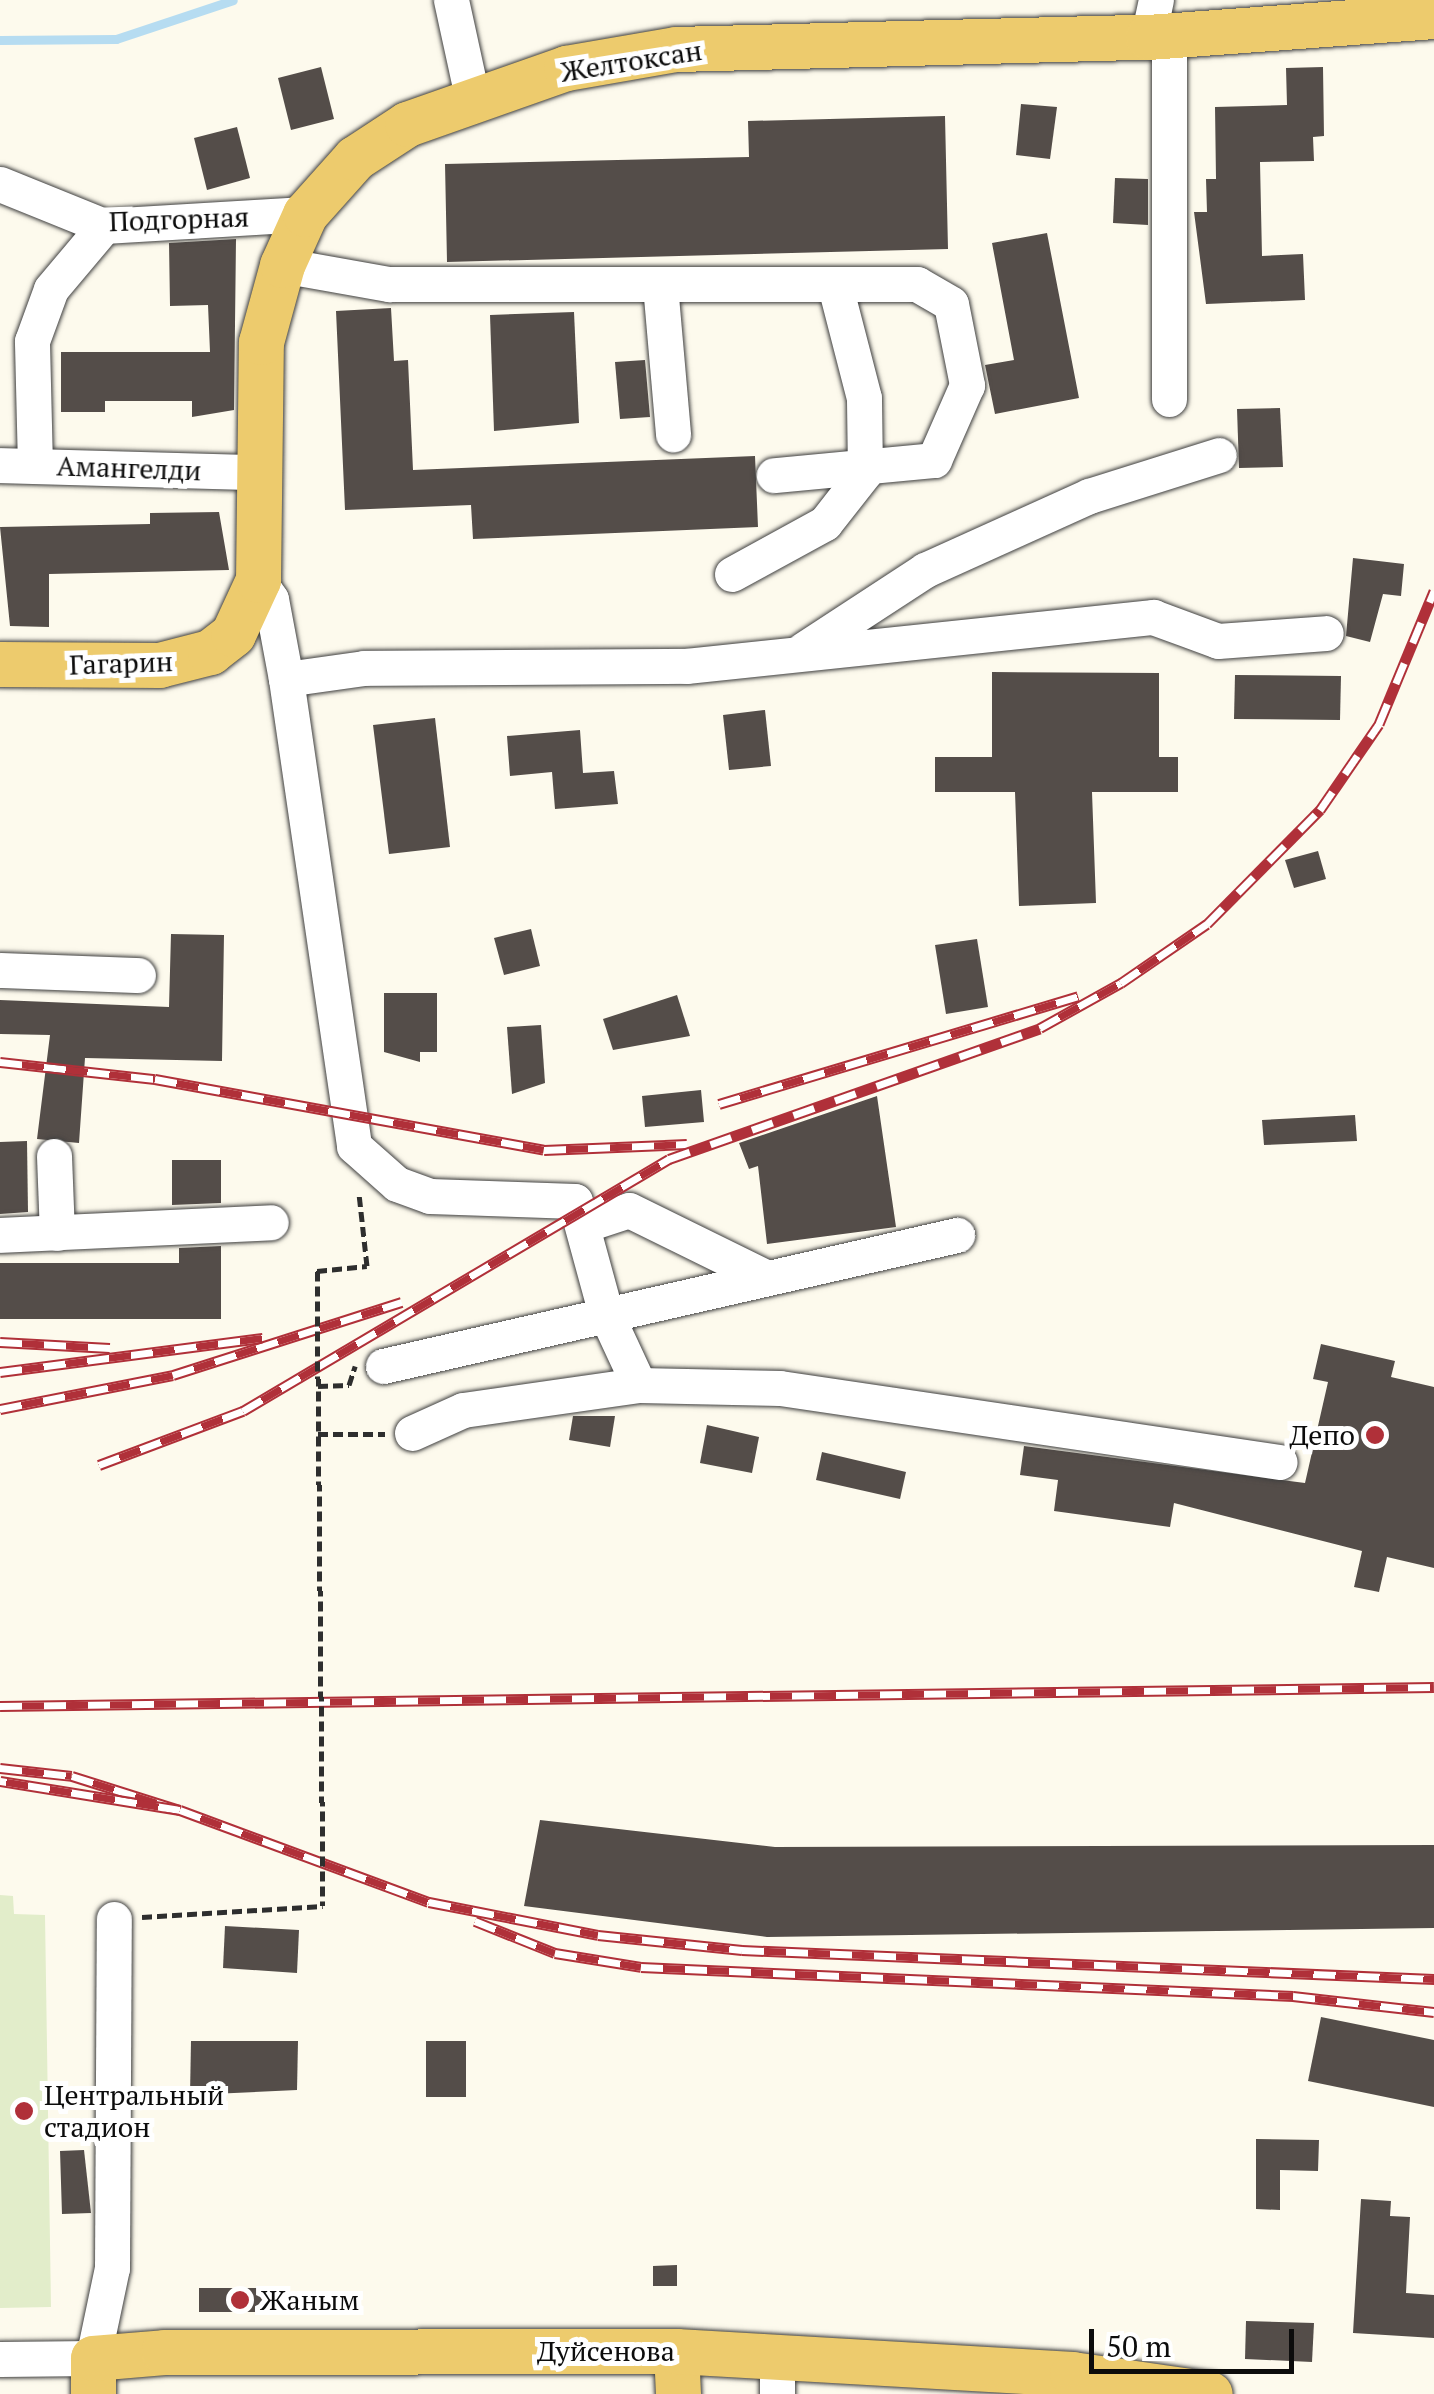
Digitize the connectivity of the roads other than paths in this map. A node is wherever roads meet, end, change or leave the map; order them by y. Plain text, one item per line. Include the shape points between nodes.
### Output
1 (451, 0) edge
2 (1434, 16) edge
3 (1158, 24) edge
4 (472, 96) junction
5 (0, 184) edge
6 (305, 214) junction
7 (104, 226) junction
8 (282, 265) junction
9 (660, 285) junction
10 (835, 286) junction
11 (1169, 399) dead end
12 (673, 434) dead end
13 (1219, 454) dead end
14 (17, 465) edge
15 (258, 472) junction
16 (865, 472) junction
17 (774, 474) dead end
18 (732, 574) dead end
19 (258, 580) junction
20 (1326, 633) dead end
21 (800, 653) junction
22 (0, 664) edge
23 (286, 679) junction
24 (0, 970) edge
25 (138, 975) dead end
26 (54, 1156) dead end
27 (271, 1222) dead end
28 (587, 1224) junction
29 (57, 1233) junction
30 (0, 1235) edge
31 (957, 1236) dead end
32 (767, 1278) junction
33 (606, 1314) junction
34 (383, 1366) road end
35 (640, 1385) junction
36 (412, 1434) road end
37 (1280, 1462) dead end
38 (114, 1920) road end
39 (0, 2359) edge
40 (677, 2372) edge
41 (777, 2375) edge
42 (93, 2376) edge
43 (1210, 2394) edge

1 - 4 street
2 - 3 main road, Желтоксан
3 - 4 main road, Желтоксан via 676,48
3 - 11 street
4 - 6 main road, Желтоксан via 355,158
5 - 7 street, Подгорная
6 - 7 street, Подгорная
6 - 8 main road, Желтоксан
7 - 14 street via 51,290 32,341
8 - 9 street via 389,284
8 - 15 main road, Желтоксан via 261,342
9 - 10 street
9 - 12 street
10 - 16 street via 864,398
10 - 16 street via 917,284 951,304 967,386 934,460
13 - 21 street via 1088,496 925,570
14 - 15 street, Амангелди
15 - 19 main road, Желтоксан
16 - 17 street
16 - 18 street via 825,523
19 - 22 main road, Гагарин via 233,634 187,660
19 - 23 street via 272,599
20 - 21 street via 1218,641 1153,617
21 - 23 street via 686,666 364,668
23 - 28 street via 354,1146 397,1184 430,1196 548,1196 575,1201
24 - 25 street
26 - 29 street
27 - 29 street
28 - 32 street via 629,1210
28 - 33 street
29 - 30 street
31 - 32 street
32 - 33 street
33 - 34 street
33 - 35 street
35 - 36 street via 462,1410
35 - 37 street via 780,1388
38 - 42 street via 112,2268
39 - 42 street, Дуйсенова
40 - 41 main road, Дуйсенова
40 - 42 main road, Дуйсенова
41 - 43 main road, Дуйсенова via 1072,2374

